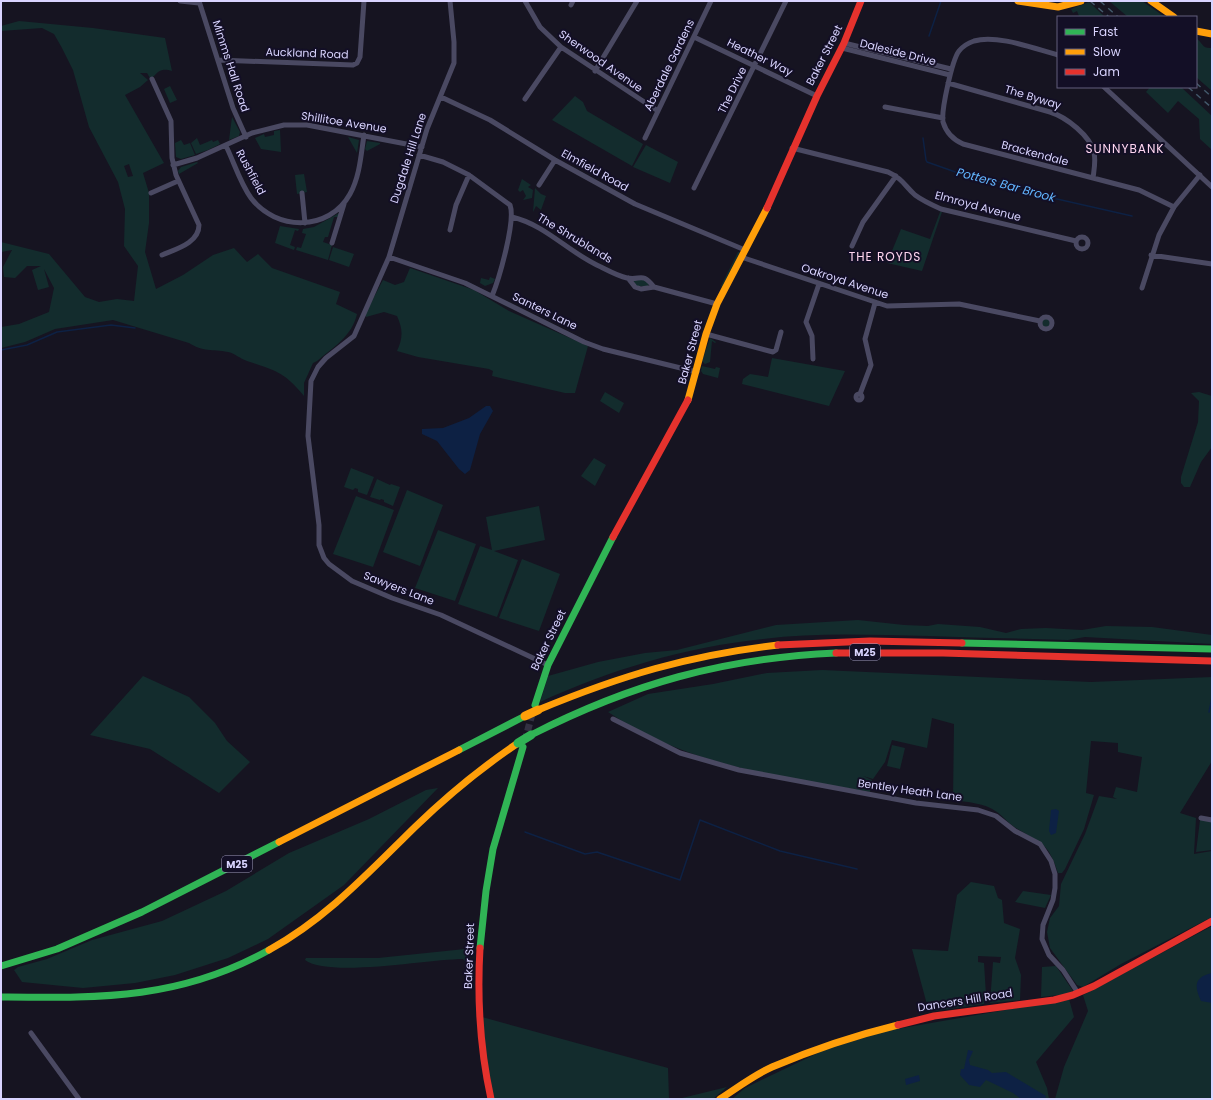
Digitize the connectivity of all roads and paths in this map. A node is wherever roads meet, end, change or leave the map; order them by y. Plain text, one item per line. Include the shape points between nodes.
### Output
1 (180, 1) edge
2 (364, 1) edge
3 (450, 1) edge
4 (525, 1) edge
5 (637, 1) edge
6 (711, 1) edge
7 (786, 1) edge
8 (861, 1) edge
9 (1018, 1) edge
10 (1081, 1) edge
11 (1151, 1) edge
12 (199, 2) edge
13 (1173, 16) edge
14 (1197, 31) edge
15 (1212, 34) edge
16 (694, 37) junction
17 (843, 45) junction
18 (561, 47) junction
19 (1057, 55) edge
20 (218, 60) junction
21 (755, 66) junction
22 (952, 69) junction
23 (595, 71) junction
24 (950, 76) junction
25 (152, 79) dead end
26 (948, 83) junction
27 (1105, 88) edge
28 (441, 96) junction
29 (817, 96) junction
30 (524, 99) dead end
31 (885, 107) dead end
32 (658, 111) junction
33 (943, 118) junction
34 (364, 135) junction
35 (246, 137) junction
36 (645, 138) dead end
37 (226, 146) junction
38 (422, 147) junction
39 (792, 148) junction
40 (419, 155) junction
41 (555, 160) junction
42 (173, 165) junction
43 (469, 175) junction
44 (1200, 175) junction
45 (896, 176) junction
46 (1093, 178) junction
47 (178, 181) junction
48 (539, 185) dead end
49 (1212, 187) edge
50 (694, 188) dead end
51 (151, 193) dead end
52 (302, 193) dead end
53 (344, 203) junction
54 (1174, 207) junction
55 (512, 217) junction
56 (305, 223) junction
57 (450, 230) dead end
58 (1076, 241) dead end
59 (332, 243) dead end
60 (852, 246) dead end
61 (743, 254) junction
62 (162, 255) dead end
63 (1152, 255) junction
64 (389, 257) junction
65 (1212, 264) edge
66 (628, 278) junction
67 (819, 284) junction
68 (654, 287) junction
69 (1142, 288) dead end
70 (492, 296) junction
71 (875, 303) junction
72 (718, 304) junction
73 (1040, 322) dead end
74 (781, 332) dead end
75 (706, 334) junction
76 (813, 359) dead end
77 (697, 372) junction
78 (311, 381) joint
79 (860, 394) dead end
80 (1212, 649) edge
81 (1212, 661) edge
82 (548, 665) junction
83 (536, 707) junction
84 (614, 719) dead end
85 (521, 745) junction
86 (1201, 818) dead end
87 (1212, 820) edge
88 (1212, 921) edge
89 (65, 945) junction
90 (1, 960) edge
91 (1, 966) edge
92 (1078, 993) junction
93 (1, 997) edge
94 (58, 998) junction
95 (1, 1003) edge
96 (31, 1033) dead end
97 (79, 1099) edge
98 (491, 1099) edge
99 (720, 1099) edge

1 - 12 street
2 - 20 street, Auckland Road via 360,57 353,65
3 - 28 street, Dugdale Hill Lane via 454,63
4 - 18 street, Sherwood Avenue via 544,33
5 - 23 street
6 - 16 street, Aberdale Gardens
7 - 21 street, The Drive
8 - 17 main road, Baker Street
9 - 10 main road via 1054,8 1070,6
11 - 13 main road
12 - 20 street, Mimms Hall Road
14 - 15 main road
16 - 21 street, Heather Way
16 - 32 street, Aberdale Gardens
17 - 22 street, Daleside Drive
17 - 24 street, Daleside Drive
17 - 29 main road, Baker Street
18 - 23 street, Sherwood Avenue
18 - 30 street
19 - 22 street via 996,40 981,40 958,52
20 - 35 street, Mimms Hall Road via 233,108
21 - 29 street, Heather Way
21 - 50 street, The Drive
22 - 24 street
23 - 32 street, Sherwood Avenue
24 - 26 street
25 - 42 street via 171,121
26 - 33 street
26 - 46 street, The Byway via 1066,118 1092,146
27 - 44 street
28 - 38 street, Dugdale Hill Lane via 428,124
28 - 41 street, Elmfield Road via 490,120
29 - 39 main road, Baker Street
31 - 33 street
32 - 36 street, Aberdale Gardens
33 - 46 street, Brackendale via 949,134 957,142
34 - 35 street, Shillitoe Avenue via 299,124 270,127
34 - 38 street, Shillitoe Avenue
34 - 53 street, Rushfield via 356,180
35 - 37 street, Shillitoe Avenue
37 - 42 street, Shillitoe Avenue
37 - 56 street, Rushfield via 250,197 259,207 281,221
38 - 40 street, Dugdale Hill Lane
39 - 45 street, Elmroyd Avenue
39 - 61 main road, Baker Street via 764,214
40 - 43 street via 443,162
40 - 64 street, Dugdale Hill Lane
41 - 48 street
41 - 61 street, Elmfield Road via 635,204
42 - 47 street
43 - 55 street via 510,204
43 - 57 street via 456,205
44 - 49 street
44 - 54 street
45 - 58 street, Elmroyd Avenue via 902,179 914,194 941,209
45 - 60 street via 863,222
46 - 54 street, Brackendale via 1138,190
47 - 51 street
47 - 62 street via 198,222 199,231 192,240
52 - 56 street
53 - 56 street, Rushfield via 326,217
53 - 59 street, Rushfield
54 - 63 street
55 - 66 street, The Shrublands via 529,222 596,264
55 - 70 street via 501,270
61 - 67 street, Oakroyd Avenue
61 - 72 main road, Baker Street
63 - 65 street
63 - 69 street
64 - 70 street, Santers Lane via 465,283
64 - 78 street, Dugdale Hill Lane via 354,336 326,358
66 - 68 street, The Shrublands via 641,277
66 - 68 street, The Shrublands via 635,287
67 - 71 street, Oakroyd Avenue
67 - 76 street via 806,322 812,336
68 - 72 street, The Shrublands
70 - 77 street, Santers Lane via 584,342
71 - 73 street, Oakroyd Avenue via 898,307 959,304
71 - 79 street via 865,339 871,365
72 - 75 main road, Baker Street
74 - 75 street via 774,352
75 - 77 main road, Baker Street
77 - 82 main road, Baker Street via 681,416 630,506
78 - 82 street, Sawyers Lane via 308,436 319,525 319,545 324,558 341,574 365,587 441,615
80 - 83 main road, M25 via 862,641 771,644 700,655 646,668
81 - 85 main road, M25, bridge via 876,652 773,657 700,670 639,687 592,705 531,735
82 - 83 main road, Baker Street
83 - 89 main road, M25, bridge via 526,716 142,912
84 - 92 street, Bentley Heath Lane via 680,753 739,770 916,803 978,810 996,816 1015,831 1040,844 1051,861 1055,874 1055,888 1043,925 1042,939 1049,955 1063,970
85 - 94 main road, M25 via 489,762 451,793 320,917 266,954 217,976 171,989 130,995
85 - 98 main road, Baker Street via 493,850 484,910 480,962 480,1029 484,1069
86 - 87 street
88 - 92 main road, Dancers Hill Road
89 - 90 main road, M25 via 56,945
89 - 91 main road, M25
92 - 99 main road, Dancers Hill Road via 1054,1000 934,1016 872,1031 772,1067
93 - 94 main road, M25
94 - 95 main road, M25
96 - 97 street

